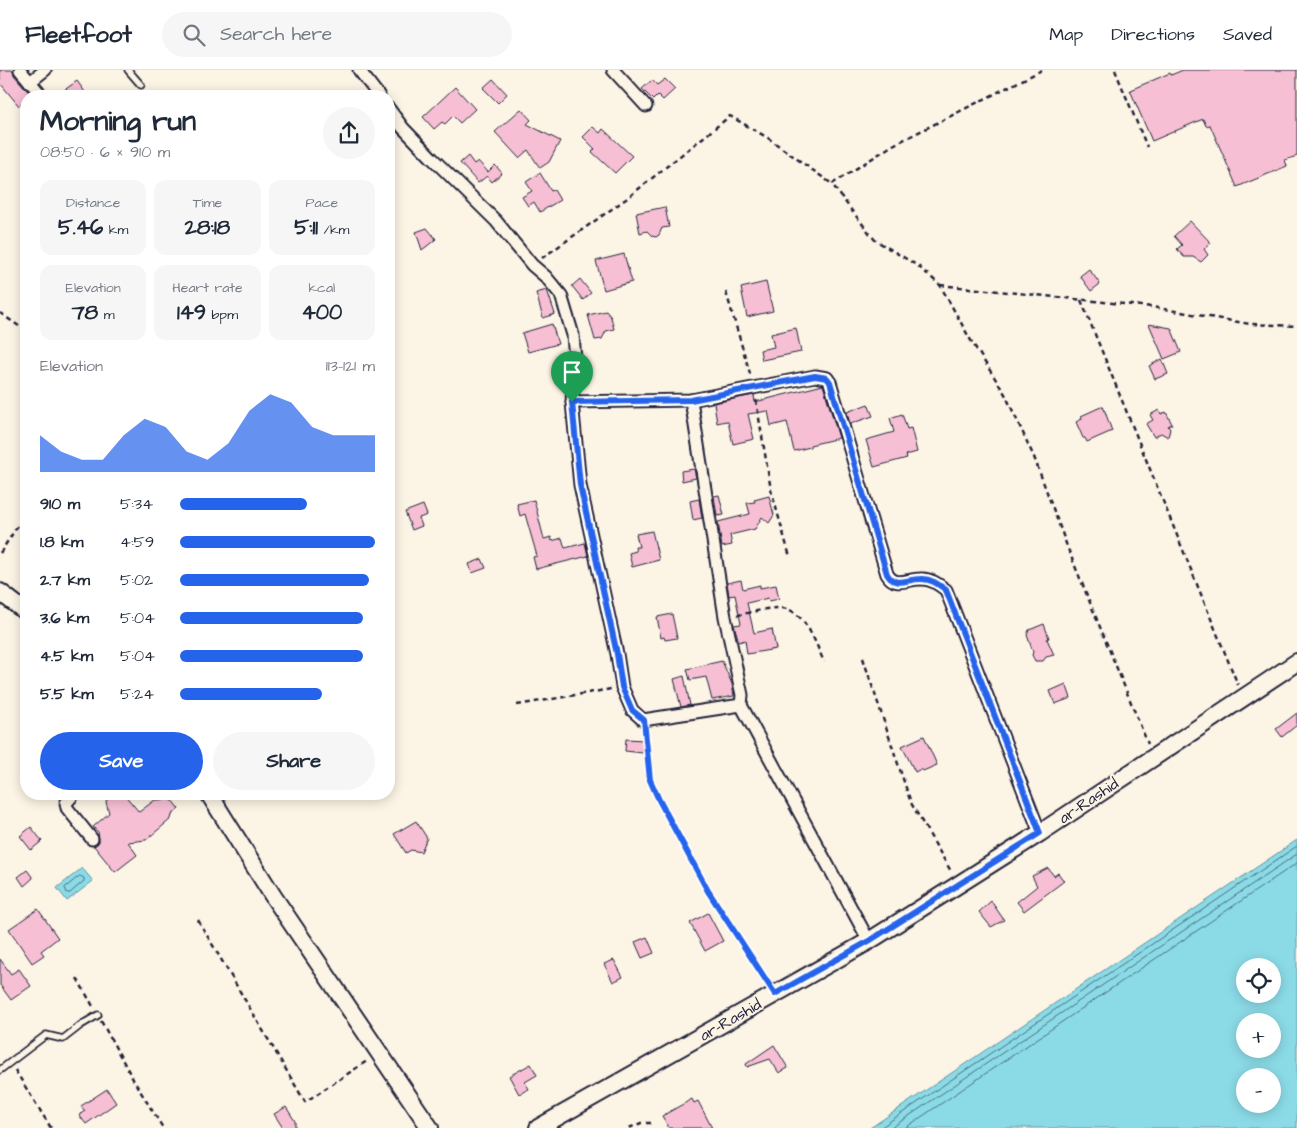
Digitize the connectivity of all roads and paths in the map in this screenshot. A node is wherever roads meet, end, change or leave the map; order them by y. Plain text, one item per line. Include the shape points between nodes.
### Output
1 (20, 70) edge
2 (45, 70) edge
3 (128, 70) edge
4 (359, 70) edge
5 (613, 70) edge
6 (1042, 70) edge
7 (1115, 70) edge
8 (30, 82) junction
9 (140, 85) dead end
10 (37, 90) edge
11 (374, 90) edge
12 (646, 106) dead end
13 (395, 117) edge
14 (1147, 147) dead end
15 (832, 184) junction
16 (532, 265) junction
17 (940, 285) junction
18 (726, 292) dead end
19 (1081, 300) junction
20 (0, 313) edge
21 (1296, 325) edge
22 (20, 328) edge
23 (754, 388) junction
24 (691, 400) junction
25 (572, 402) junction
26 (20, 522) edge
27 (0, 553) edge
28 (790, 557) dead end
29 (0, 592) edge
30 (20, 607) edge
31 (725, 617) junction
32 (864, 658) dead end
33 (824, 662) dead end
34 (1297, 662) edge
35 (622, 687) junction
36 (1243, 698) junction
37 (741, 705) junction
38 (517, 706) dead end
39 (644, 720) junction
40 (1154, 757) junction
41 (69, 800) edge
42 (213, 800) edge
43 (1040, 833) junction
44 (92, 839) dead end
45 (957, 884) junction
46 (198, 920) dead end
47 (869, 941) junction
48 (78, 978) dead end
49 (775, 994) junction
50 (98, 1014) junction
51 (380, 1053) junction
52 (10, 1062) junction
53 (0, 1070) edge
54 (654, 1123) dead end
55 (51, 1128) edge
56 (164, 1128) edge
57 (430, 1128) edge
58 (538, 1128) edge
59 (629, 1128) edge

1 - 8 street
2 - 8 street
3 - 9 lane
4 - 11 street
5 - 12 street
6 - 15 path via 893,145
7 - 14 path
8 - 10 street
13 - 16 street via 425,152 496,221
15 - 16 path via 768,138 730,116 626,200
15 - 17 path via 876,240 918,266
16 - 25 street via 561,295 573,334
17 - 19 path
17 - 40 path via 1005,394 1034,457 1068,549
18 - 23 path
19 - 21 path via 1152,307 1250,324
19 - 36 path
20 - 22 path
23 - 24 street
23 - 28 path via 771,490
23 - 43 street via 815,376 827,378 830,382 887,574 894,582 920,578 946,590
24 - 25 street
24 - 31 street
25 - 35 street via 580,485
26 - 27 path
29 - 30 main road
31 - 33 path via 781,607 805,623
31 - 37 street via 742,695
32 - 45 path via 911,803
34 - 36 main road, ar-Rashid
35 - 38 path
35 - 39 street via 632,710
36 - 40 main road, ar-Rashid
37 - 39 street
37 - 47 street
39 - 49 path via 650,780 659,800 708,891
40 - 43 main road, ar-Rashid
41 - 44 street via 67,808
42 - 51 main road via 273,896
43 - 45 main road, ar-Rashid
45 - 47 main road, ar-Rashid
46 - 51 path via 305,1102
47 - 49 main road, ar-Rashid
48 - 50 path
49 - 58 main road, ar-Rashid
50 - 52 lane via 63,1039 46,1035
50 - 56 path
51 - 57 main road
52 - 53 lane
52 - 55 path
54 - 59 path via 641,1123

